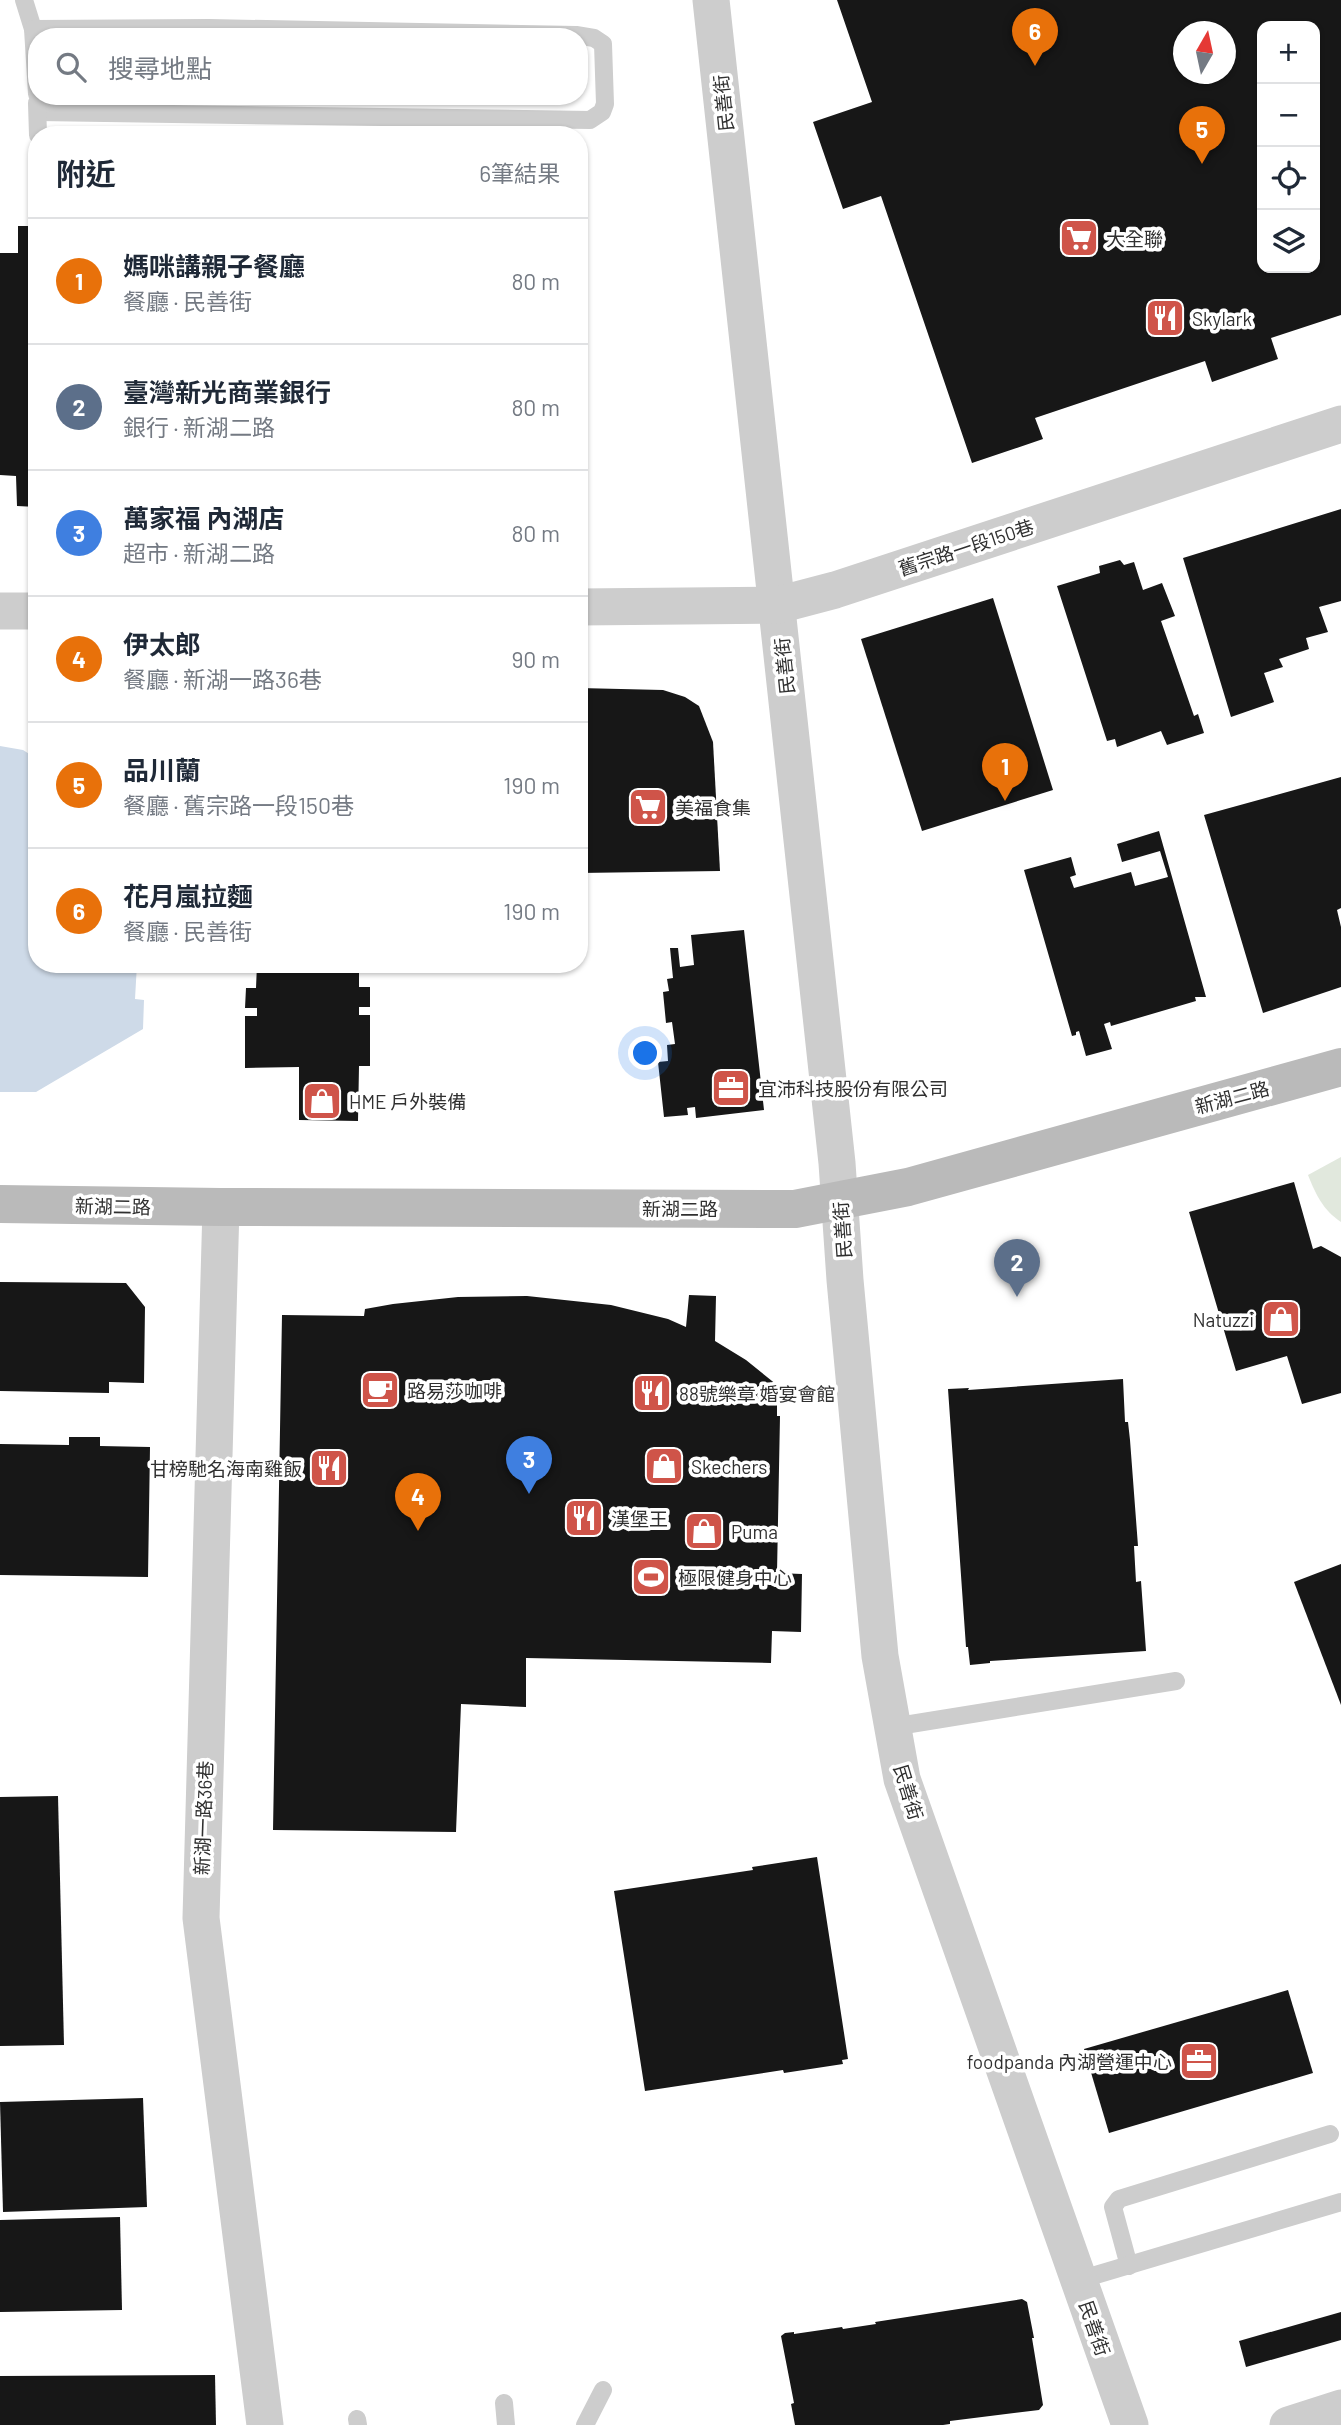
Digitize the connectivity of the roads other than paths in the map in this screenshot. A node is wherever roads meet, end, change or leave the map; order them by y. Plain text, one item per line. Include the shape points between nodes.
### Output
1 (24, 0) edge
2 (711, 0) edge
3 (33, 28) edge
4 (588, 37) edge
5 (37, 105) edge
6 (153, 105) edge
7 (38, 126) edge
8 (1341, 424) edge
9 (778, 605) junction
10 (588, 607) edge
11 (0, 611) edge
12 (28, 611) edge
13 (1341, 1067) edge
14 (840, 1201) junction
15 (0, 1204) edge
16 (221, 1207) junction
17 (1176, 1681) dead end
18 (892, 1727) junction
19 (1330, 2134) dead end
20 (1341, 2202) edge
21 (1129, 2266) junction
22 (1079, 2280) junction
23 (603, 2390) dead end
24 (504, 2403) dead end
25 (1341, 2407) edge
26 (265, 2425) edge
27 (506, 2425) edge
28 (584, 2425) edge
29 (1130, 2425) edge
30 (1288, 2425) edge

1 - 3 lane
2 - 9 street, 民善街
4 - 6 lane via 603,44 604,104 590,120
5 - 7 lane
8 - 9 street, 舊宗路一段150巷
9 - 10 street, 舊宗路一段150巷
9 - 14 street, 民善街
11 - 12 street
13 - 14 street, 新湖二路 via 908,1187
14 - 16 street, 新湖二路 via 795,1209
14 - 18 street, 民善街 via 880,1656
15 - 16 street, 新湖二路
16 - 26 street, 新湖一路36巷 via 201,1918
17 - 18 lane
18 - 22 street, 民善街 via 902,1779
19 - 21 lane via 1119,2199 1113,2207
20 - 21 lane
21 - 22 lane
22 - 29 street, 民善街
23 - 28 lane
24 - 27 lane
25 - 30 street

